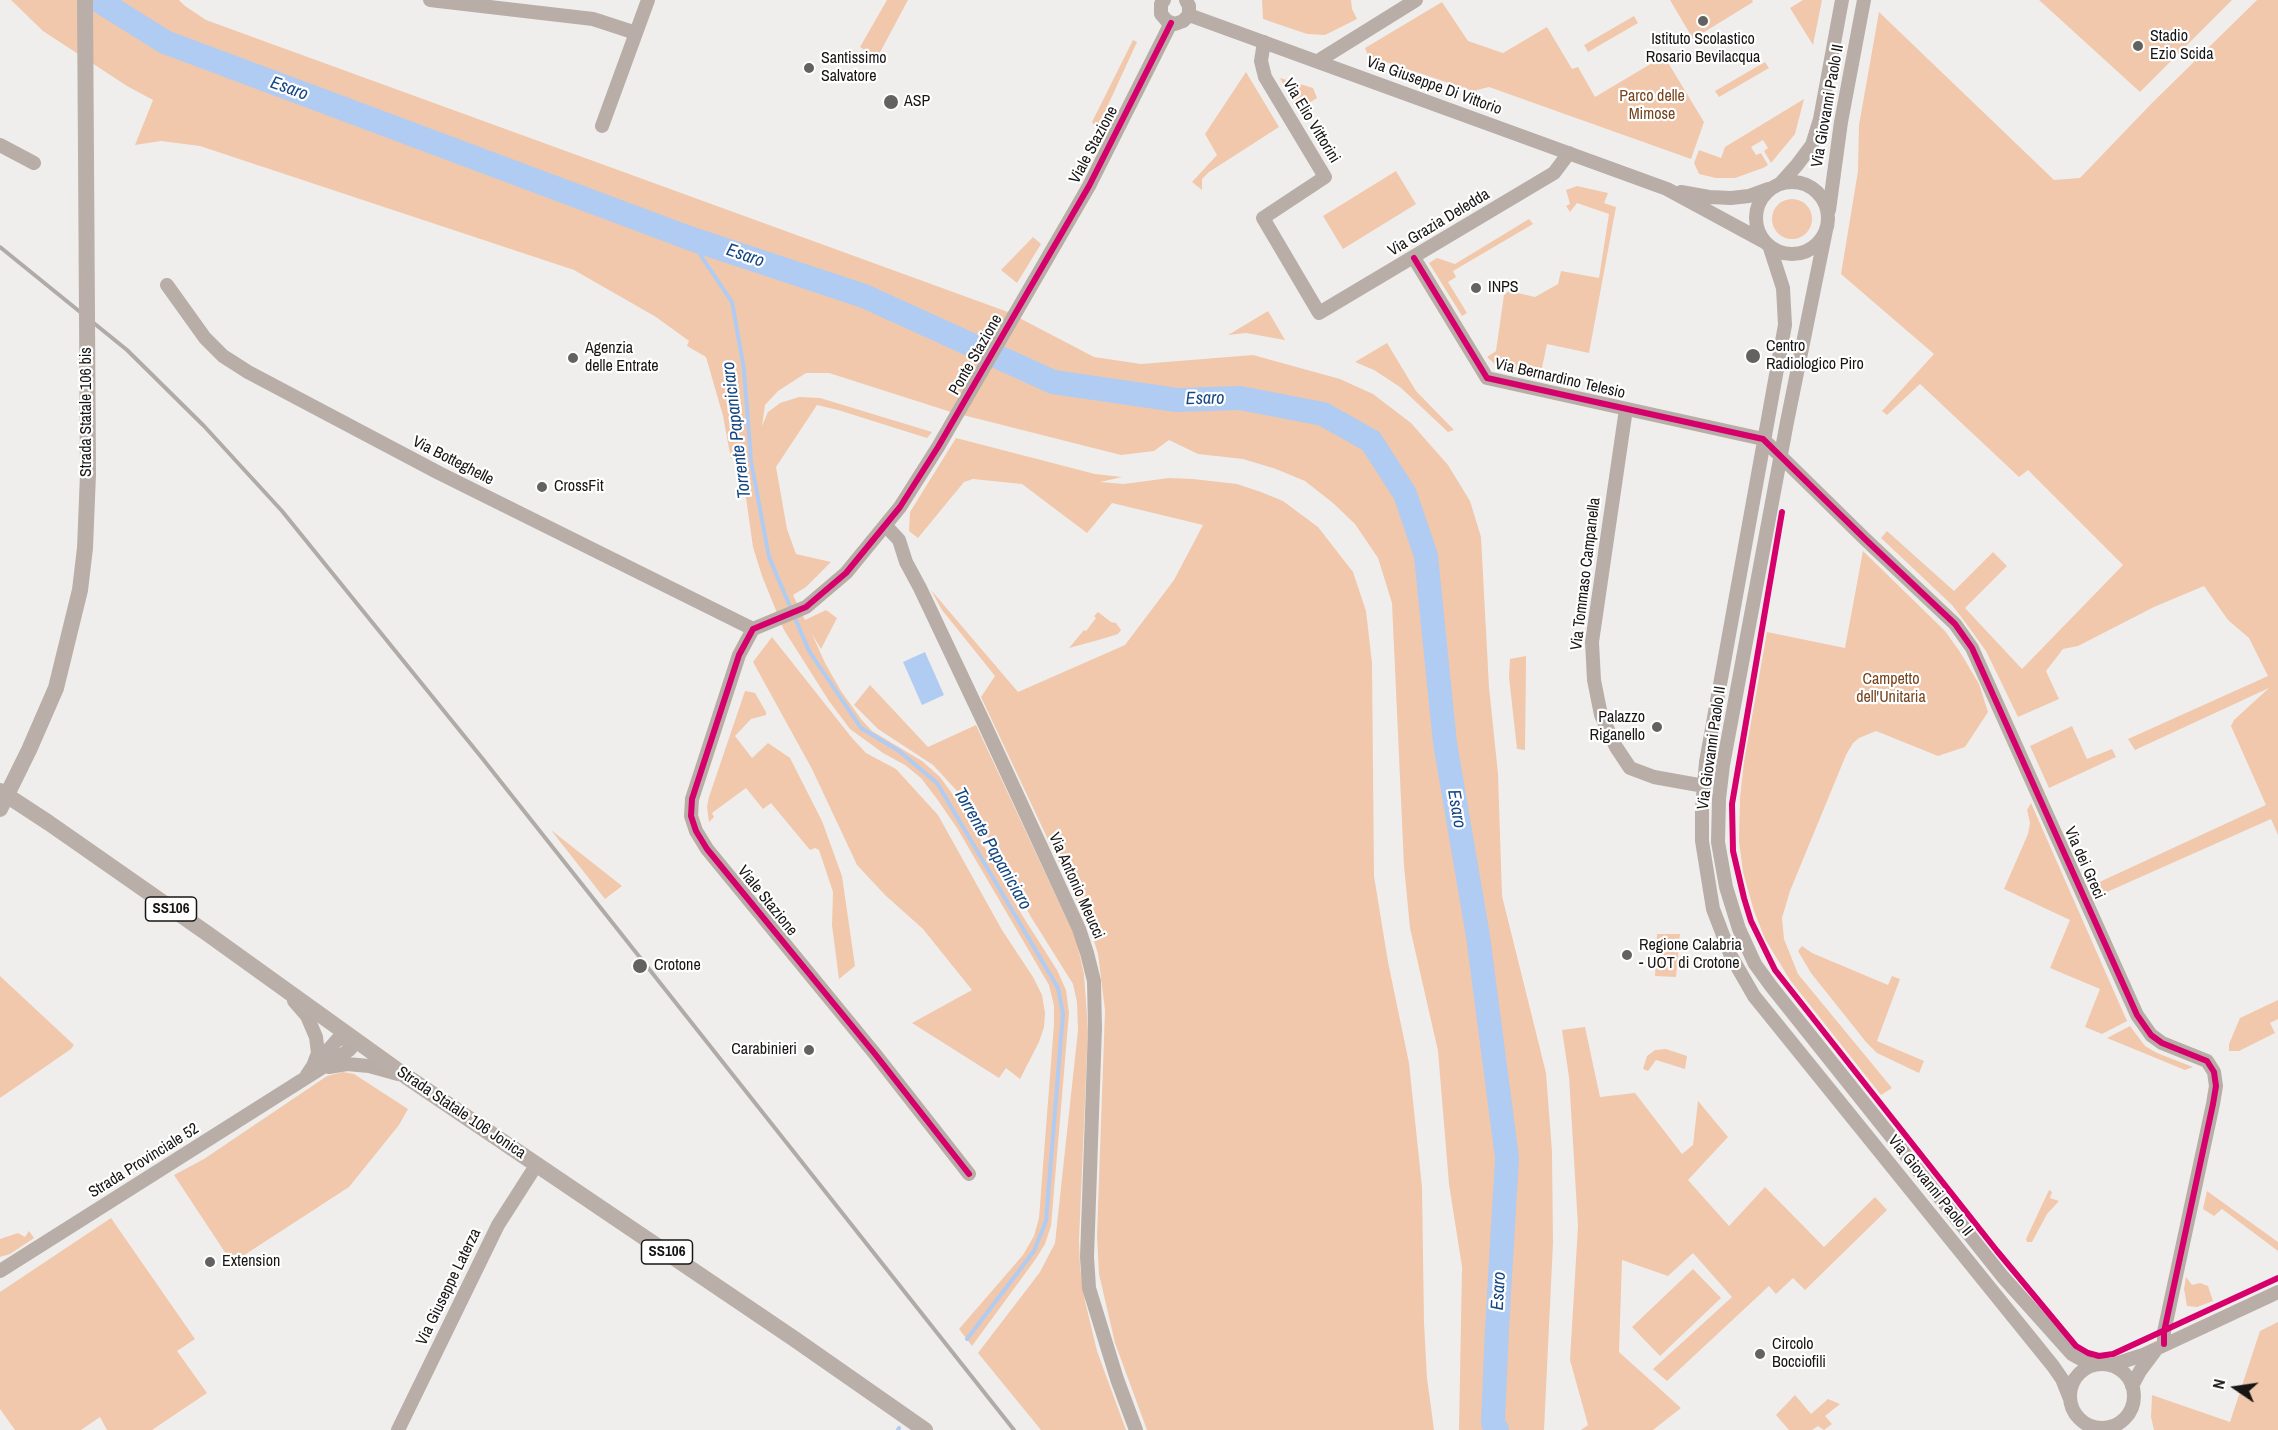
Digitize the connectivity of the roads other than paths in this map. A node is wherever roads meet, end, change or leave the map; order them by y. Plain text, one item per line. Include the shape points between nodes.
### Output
1 (85, 0) edge
2 (430, 0) edge
3 (648, 0) edge
4 (1186, 0) edge
5 (1416, 0) edge
6 (1842, 0) edge
7 (1864, 0) edge
8 (1158, 1) edge
9 (1189, 15) junction
10 (1171, 23) junction
11 (636, 33) junction
12 (1264, 42) junction
13 (1318, 62) junction
14 (602, 126) dead end
15 (0, 145) edge
16 (1569, 153) junction
17 (34, 163) dead end
18 (1776, 186) junction
19 (1668, 189) junction
20 (1827, 224) junction
21 (1767, 245) junction
22 (1414, 258) junction
23 (1037, 277) joint
24 (167, 285) dead end
25 (1319, 313) joint
26 (1626, 409) junction
27 (1763, 439) junction
28 (1781, 455) junction
29 (886, 526) junction
30 (753, 628) junction
31 (1704, 786) junction
32 (0, 791) edge
33 (0, 799) edge
34 (0, 809) edge
35 (49, 823) junction
36 (283, 988) junction
37 (353, 1038) junction
38 (305, 1077) junction
39 (407, 1077) junction
40 (537, 1164) junction
41 (969, 1174) dead end
42 (0, 1271) edge
43 (2278, 1292) edge
44 (2164, 1344) junction
45 (2092, 1365) junction
46 (2112, 1365) junction
47 (2132, 1386) junction
48 (2070, 1399) junction
49 (2128, 1415) junction
50 (2100, 1429) edge
51 (399, 1430) edge
52 (925, 1430) edge
53 (1136, 1430) edge
54 (2131, 1430) edge

1 - 34 main road, Strada Statale 106 bis, bridge via 85,548 80,590 56,688
2 - 11 street via 593,19
3 - 11 street
4 - 9 street
5 - 13 street
6 - 18 street, Via Giovanni Paolo II via 1812,145
7 - 20 street, Via Giovanni Paolo II
8 - 10 street via 1163,18
9 - 10 street via 1179,23
9 - 12 street, Via Giuseppe Di Vittorio
10 - 23 street, Viale Stazione via 1116,136
11 - 14 street
12 - 13 street, Via Giuseppe Di Vittorio
12 - 25 street, Via Elio Vittorini via 1261,61 1265,77 1325,177 1263,218
13 - 16 street, Via Giuseppe Di Vittorio
15 - 17 street
16 - 19 street, Via Giuseppe Di Vittorio
16 - 22 street, Via Grazia Deledda via 1554,173
18 - 19 street via 1731,198
18 - 20 street via 1809,186 1823,199
18 - 21 street via 1761,199 1756,212 1756,223
19 - 21 street
20 - 21 street via 1816,246 1798,254 1779,253
20 - 28 street, Via Giovanni Paolo II
21 - 27 street, Via Giovanni Paolo II via 1783,288 1785,325
22 - 25 street, Via Grazia Deledda
22 - 26 street, Via Bernardino Telesio via 1487,378
23 - 29 street, Ponte Stazione via 938,447
24 - 30 street, Via Botteghelle via 205,338 248,372 439,473
26 - 27 street, Via Bernardino Telesio
26 - 31 street, Via Tommaso Campanella via 1592,642 1601,715 1630,768 1654,777
27 - 28 street, Via dei Greci
27 - 31 street, Via Giovanni Paolo II
28 - 44 street, Via dei Greci via 1955,624 1972,648 2137,1015 2162,1043 2212,1066 2216,1086 2213,1104
28 - 45 street, Via Giovanni Paolo II via 1719,799 1718,842 1739,929 1755,964 1771,986 2003,1278 2072,1354
29 - 30 street via 846,573 806,607
29 - 53 street, Via Antonio Meucci via 899,540 1087,953 1094,981 1095,1028 1089,1288
30 - 41 street, Viale Stazione via 739,655 692,799 691,816 696,831
31 - 48 street, Via Giovanni Paolo II via 1701,841 1713,909 1731,956 1754,996 2053,1366
32 - 35 main road, Strada Statale 106 Jonica / SS106
33 - 35 main road
35 - 36 main road, Strada Statale 106 Jonica / SS106
36 - 37 main road, Strada Statale 106 Jonica / SS106
36 - 38 street via 307,1016 316,1037 318,1053
37 - 38 street via 337,1040
37 - 39 main road, Strada Statale 106 Jonica / SS106
38 - 39 street via 347,1064
38 - 42 street, Strada Provinciale 52
39 - 40 main road, Strada Statale 106 Jonica / SS106
40 - 51 street, Via Giuseppe Laterza via 498,1225
40 - 52 main road, Strada Statale 106 Jonica / SS106
43 - 44 street
44 - 46 street
44 - 47 street via 2152,1354
45 - 46 street
45 - 48 street via 2075,1378
46 - 47 street via 2121,1370
47 - 49 street via 2134,1396
48 - 50 street via 2079,1419
49 - 50 street
49 - 54 street

